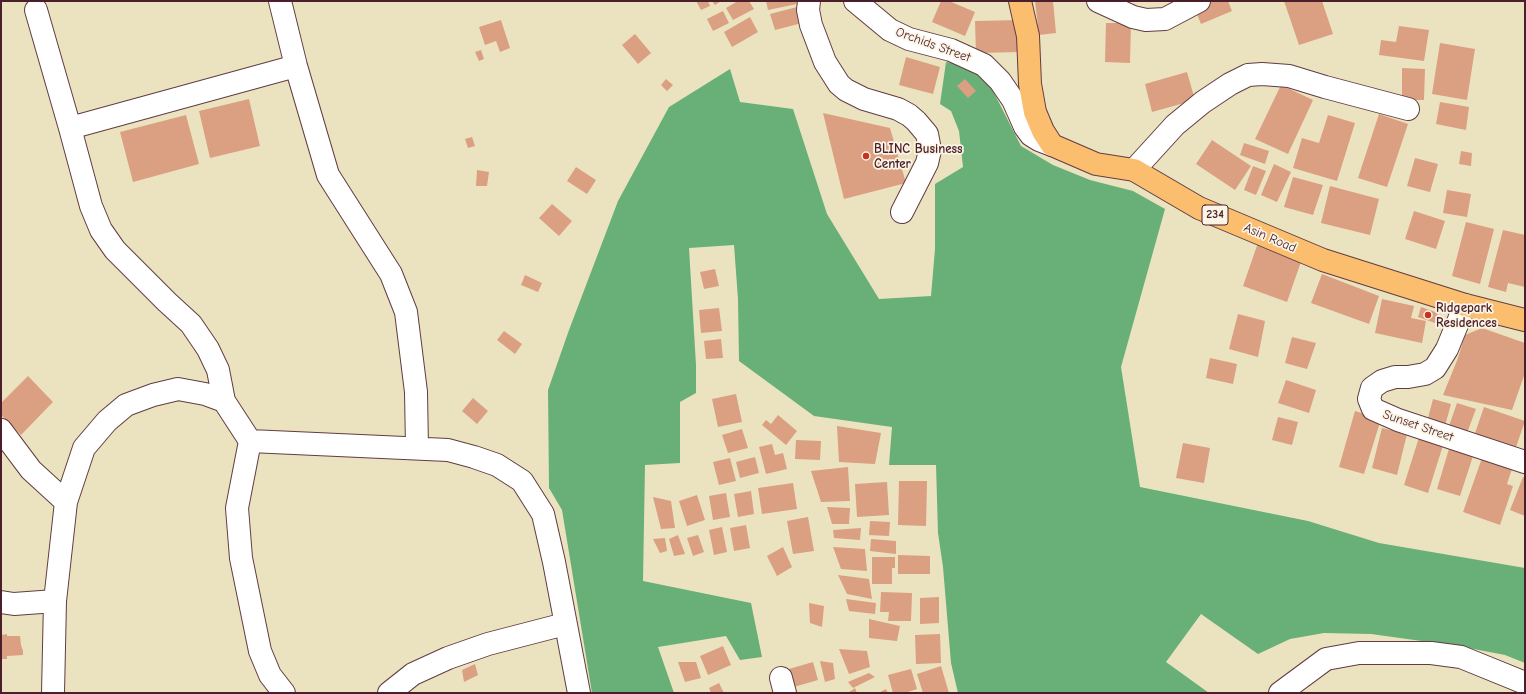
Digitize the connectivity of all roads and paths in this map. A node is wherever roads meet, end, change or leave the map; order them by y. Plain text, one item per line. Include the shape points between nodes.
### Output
1 (280, 1) edge
2 (809, 1) edge
3 (855, 1) edge
4 (1020, 1) edge
5 (1098, 1) edge
6 (1199, 1) edge
7 (36, 10) dead end
8 (296, 66) junction
9 (1408, 109) dead end
10 (70, 128) junction
11 (1052, 145) junction
12 (1134, 170) junction
13 (902, 212) dead end
14 (1465, 305) junction
15 (1525, 320) edge
16 (224, 401) junction
17 (1, 430) edge
18 (250, 441) junction
19 (417, 448) junction
20 (1525, 462) edge
21 (66, 502) junction
22 (55, 601) junction
23 (1, 602) edge
24 (565, 624) junction
25 (1525, 683) edge
26 (53, 693) edge
27 (284, 693) edge
28 (389, 693) edge
29 (579, 693) edge
30 (1280, 693) edge

1 - 8 street
2 - 13 street via 811,25 825,62 839,84 864,99 909,115 927,134 930,150 928,162
3 - 11 street, Orchids Street via 890,30 909,39 952,50 984,65 1000,81 1013,100 1030,135
4 - 11 main road via 1028,36 1030,84 1035,112
5 - 6 street via 1146,20 1164,19
7 - 10 street
8 - 10 street
8 - 19 street via 328,174 391,274 406,312 416,392
9 - 12 street via 1289,76 1248,75 1203,102 1175,125
10 - 16 street via 91,206 101,230 115,250 191,324 208,349 218,370
11 - 12 main road, Asin Road / 234 via 1096,164
12 - 14 main road, Asin Road / 234 via 1199,208 1323,260
14 - 15 main road, Asin Road / 234
14 - 20 street, Sunset Street via 1447,349 1435,368 1425,374 1382,381 1372,388 1369,399 1373,409 1398,420
16 - 18 street
16 - 21 street via 205,394 178,390 153,395 126,405 107,421 84,448
17 - 21 street via 31,470
18 - 19 street
18 - 27 street via 237,508 241,558 260,650 270,675
19 - 24 street via 448,450 474,457 497,465 522,482 543,514
21 - 22 street
22 - 23 street via 14,604
22 - 26 street
24 - 28 street via 488,644 448,658 413,674
24 - 29 street
25 - 30 street via 1461,657 1431,653 1359,653 1326,659

